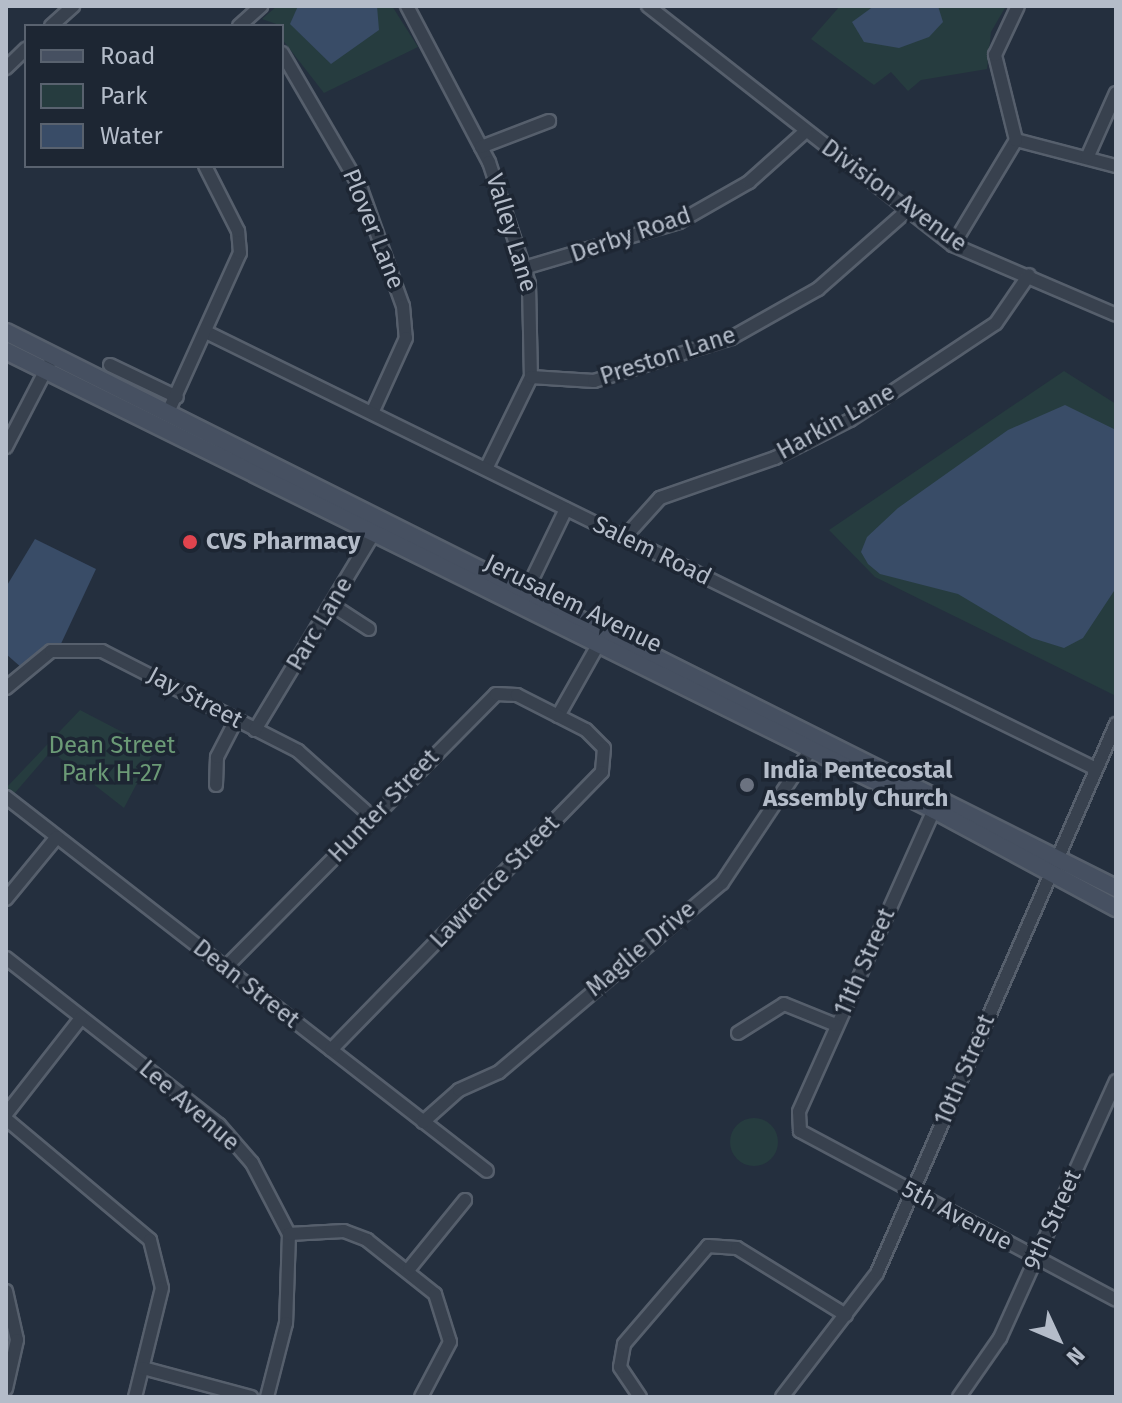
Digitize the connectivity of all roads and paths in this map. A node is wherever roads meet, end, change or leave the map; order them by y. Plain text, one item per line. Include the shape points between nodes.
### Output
1 (73, 6) edge
2 (261, 6) edge
3 (407, 6) edge
4 (648, 6) edge
5 (1018, 6) edge
6 (248, 23) edge
7 (53, 24) edge
8 (24, 51) edge
9 (284, 56) edge
10 (6, 68) edge
11 (1116, 93) edge
12 (549, 121) dead end
13 (806, 131) junction
14 (1016, 140) junction
15 (481, 147) junction
16 (1087, 158) junction
17 (1116, 166) edge
18 (206, 168) edge
19 (908, 210) junction
20 (953, 245) junction
21 (524, 268) junction
22 (1029, 275) junction
23 (1116, 315) edge
24 (6, 332) edge
25 (208, 333) junction
26 (6, 351) edge
27 (54, 355) junction
28 (110, 365) dead end
29 (46, 370) junction
30 (531, 377) junction
31 (173, 404) junction
32 (372, 413) junction
33 (6, 447) edge
34 (486, 469) junction
35 (566, 509) junction
36 (379, 525) junction
37 (624, 538) junction
38 (523, 598) junction
39 (332, 605) junction
40 (369, 629) dead end
41 (603, 637) junction
42 (6, 688) edge
43 (558, 716) junction
44 (236, 720) junction
45 (1116, 724) edge
46 (255, 730) junction
47 (816, 742) junction
48 (1096, 769) junction
49 (216, 785) dead end
50 (6, 797) edge
51 (937, 803) junction
52 (372, 817) junction
53 (57, 837) junction
54 (1054, 865) junction
55 (1116, 888) edge
56 (6, 899) edge
57 (1116, 908) edge
58 (6, 958) edge
59 (225, 968) junction
60 (81, 1018) junction
61 (836, 1025) junction
62 (738, 1033) dead end
63 (331, 1050) junction
64 (1116, 1081) edge
65 (6, 1117) edge
66 (423, 1122) junction
67 (800, 1131) joint
68 (487, 1171) dead end
69 (912, 1192) junction
70 (465, 1200) dead end
71 (289, 1234) junction
72 (1036, 1258) junction
73 (409, 1269) junction
74 (6, 1291) edge
75 (1116, 1300) edge
76 (846, 1315) junction
77 (143, 1368) junction
78 (6, 1389) edge
79 (135, 1397) edge
80 (251, 1397) edge
81 (267, 1397) edge
82 (421, 1397) edge
83 (640, 1397) edge
84 (782, 1397) edge
85 (959, 1397) edge

1 - 7 street
2 - 6 street
3 - 15 street, Valley Lane
4 - 13 street, Division Avenue
5 - 14 street via 995,55
8 - 10 street
9 - 32 street, Plover Lane via 361,189 403,306 406,338
11 - 16 street
12 - 15 street
13 - 19 street, Division Avenue
13 - 21 street, Derby Road via 749,182 679,222
14 - 16 street
14 - 20 street
15 - 21 street, Valley Lane
16 - 17 street
18 - 25 street via 238,231 240,253
19 - 20 street, Division Avenue
19 - 30 street, Preston Lane via 818,289 731,338 594,381
20 - 22 street, Division Avenue
21 - 30 street, Valley Lane via 534,313
22 - 23 street, Division Avenue
22 - 37 street, Harkin Lane via 996,323 850,420 775,458 660,498
24 - 27 main road, Jerusalem Avenue
25 - 31 street
25 - 32 street, Salem Road
26 - 29 main road, Jerusalem Avenue
27 - 29 street
27 - 31 main road, Jerusalem Avenue
28 - 31 street, Jerusalem Avenue
29 - 33 street
29 - 36 main road, Jerusalem Avenue
30 - 34 street, Valley Lane
31 - 36 main road, Jerusalem Avenue
32 - 34 street, Salem Road
34 - 35 street, Salem Road
35 - 37 street, Salem Road
35 - 38 street
36 - 38 main road, Jerusalem Avenue
36 - 39 street, Parc Lane
37 - 48 street, Salem Road
38 - 41 main road, Jerusalem Avenue
39 - 40 street
39 - 46 street, Parc Lane
41 - 43 street
41 - 47 main road, Jerusalem Avenue
42 - 44 street, Jay Street via 41,655 86,647
43 - 52 street, Hunter Street via 517,695 496,694
43 - 63 street, Lawrence Street via 604,748 602,772
44 - 46 street, Jay Street
44 - 49 street via 217,757
45 - 48 street, 10th Street
46 - 52 street, Jay Street via 313,761
47 - 51 main road, Jerusalem Avenue
47 - 66 street, Maglie Drive via 722,883 499,1072 459,1090
48 - 54 street, 10th Street
50 - 53 street, Dean Street
51 - 54 main road, Jerusalem Avenue
51 - 61 street, 11th Street
52 - 59 street, Hunter Street
53 - 56 street
53 - 59 street, Dean Street
54 - 55 main road, Jerusalem Avenue
54 - 57 main road, Jerusalem Avenue
54 - 69 street, 10th Street
58 - 60 street, Lee Avenue
59 - 63 street, Dean Street
60 - 65 street
60 - 71 street, Lee Avenue via 231,1136
61 - 62 street via 784,1004
61 - 67 street, 11th Street via 799,1112
63 - 66 street, Dean Street
64 - 72 street, 9th Street
65 - 77 street via 150,1240 162,1288
66 - 68 street, Dean Street
67 - 69 street, 5th Avenue
69 - 72 street, 5th Avenue
69 - 76 street, 10th Street via 877,1273
70 - 73 street
71 - 73 street via 344,1231
71 - 81 street via 286,1323
72 - 75 street, 5th Avenue
72 - 85 street, 9th Street via 994,1349
73 - 82 street via 435,1294 450,1331 447,1359
74 - 78 street via 17,1340
76 - 83 street via 737,1248 708,1246 624,1344 620,1367
76 - 84 street, 10th Street
77 - 79 street
77 - 80 street

